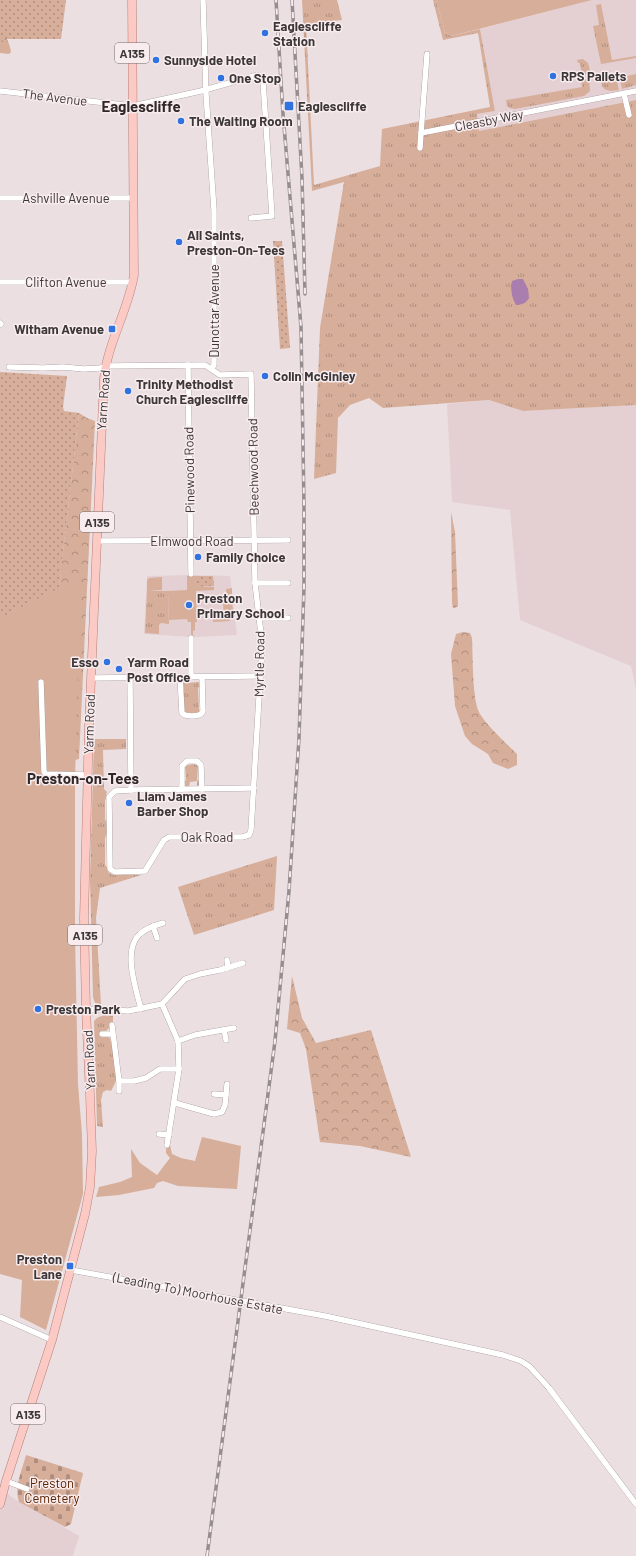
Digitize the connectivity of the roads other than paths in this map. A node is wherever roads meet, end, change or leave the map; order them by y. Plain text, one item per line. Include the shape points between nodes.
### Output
1 (132, 0) edge
2 (203, 0) edge
3 (427, 54) dead end
4 (206, 90) junction
5 (0, 91) edge
6 (636, 91) edge
7 (624, 94) junction
8 (133, 106) junction
9 (629, 115) dead end
10 (421, 133) junction
11 (420, 148) dead end
12 (0, 198) edge
13 (133, 198) junction
14 (251, 218) dead end
15 (0, 282) edge
16 (132, 282) junction
17 (188, 365) junction
18 (105, 366) junction
19 (8, 367) dead end
20 (211, 369) junction
21 (254, 540) junction
22 (288, 540) dead end
23 (96, 541) junction
24 (190, 541) junction
25 (191, 574) dead end
26 (255, 583) junction
27 (288, 583) dead end
28 (259, 618) junction
29 (288, 618) dead end
30 (191, 638) dead end
31 (260, 676) junction
32 (180, 677) junction
33 (191, 677) junction
34 (202, 677) junction
35 (91, 678) junction
36 (130, 678) junction
37 (41, 682) dead end
38 (88, 775) junction
39 (254, 788) junction
40 (182, 789) junction
41 (202, 789) junction
42 (131, 790) junction
43 (163, 923) dead end
44 (153, 926) junction
45 (158, 938) dead end
46 (227, 960) dead end
47 (243, 963) dead end
48 (228, 968) junction
49 (162, 1004) junction
50 (141, 1009) junction
51 (86, 1010) junction
52 (112, 1025) dead end
53 (234, 1028) dead end
54 (224, 1030) junction
55 (102, 1034) dead end
56 (112, 1034) junction
57 (226, 1040) dead end
58 (178, 1041) junction
59 (179, 1069) junction
60 (119, 1081) junction
61 (227, 1084) dead end
62 (119, 1091) dead end
63 (214, 1094) dead end
64 (226, 1095) junction
65 (175, 1103) junction
66 (159, 1134) dead end
67 (169, 1136) junction
68 (167, 1145) dead end
69 (71, 1270) junction
70 (0, 1317) edge
71 (52, 1340) junction
72 (3, 1488) edge
73 (27, 1489) dead end
74 (0, 1504) edge
75 (636, 1504) edge

1 - 8 main road, Yarm Road / A135
2 - 4 street, Dunottar Avenue
3 - 10 street
4 - 8 street, The Avenue
4 - 14 street, The Avenue via 257,76 263,81 272,216
4 - 20 street, Dunottar Avenue via 214,229 214,365
5 - 8 street, The Avenue
6 - 7 street, Cleasby Way
7 - 9 street
7 - 10 street, Cleasby Way
8 - 13 main road, Yarm Road / A135
10 - 11 street
12 - 13 street, Ashville Avenue
13 - 16 main road, Yarm Road / A135
15 - 16 street, Clifton Avenue
16 - 18 main road, Yarm Road / A135
17 - 18 street
17 - 20 street via 205,365
17 - 24 street, Pinewood Road
18 - 19 street via 84,369
18 - 23 main road, Yarm Road / A135
20 - 21 street, Beechwood Road via 220,375 252,374
21 - 22 street, Elmwood Road
21 - 24 street, Elmwood Road
21 - 26 street, Myrtle Road
23 - 24 street, Elmwood Road
23 - 35 main road, Yarm Road / A135
24 - 25 street, Pinewood Road
26 - 27 street
26 - 28 street, Myrtle Road
28 - 29 street
28 - 31 street, Myrtle Road via 262,641
30 - 33 street
31 - 34 street
31 - 39 street, Myrtle Road
32 - 33 street
32 - 34 street via 182,713 185,716 199,716 203,711
32 - 36 street
33 - 34 street
35 - 36 street
35 - 38 main road, Yarm Road / A135
36 - 42 street
37 - 38 street via 44,772
38 - 51 main road, Yarm Road / A135 via 84,918
39 - 41 street
39 - 42 street, Oak Road via 252,830 248,835 169,837 164,840 145,871 112,871 109,866 109,797 115,791
40 - 41 street
40 - 41 street via 182,766 187,761 197,761 201,765
40 - 42 street
43 - 44 street
44 - 45 street
44 - 50 street via 140,934 133,945 133,977
46 - 48 street
47 - 48 street
48 - 49 street via 185,979
49 - 50 street
49 - 58 street
50 - 51 street
51 - 69 main road, Yarm Road / A135 via 92,1151 90,1187
52 - 56 street
53 - 54 street
54 - 57 street
54 - 58 street
55 - 56 street
56 - 60 street
58 - 59 street
59 - 60 street via 160,1070 134,1081
59 - 65 street
60 - 62 street
61 - 64 street
63 - 64 street
64 - 65 street via 222,1112 214,1114
65 - 67 street
66 - 67 street
67 - 68 street
69 - 71 main road, Yarm Road / A135
69 - 75 street, (Leading To) Moorhouse Estate via 325,1316 521,1361 549,1388
70 - 71 street
71 - 72 main road, Yarm Road / A135
72 - 73 street
72 - 74 main road, A135

